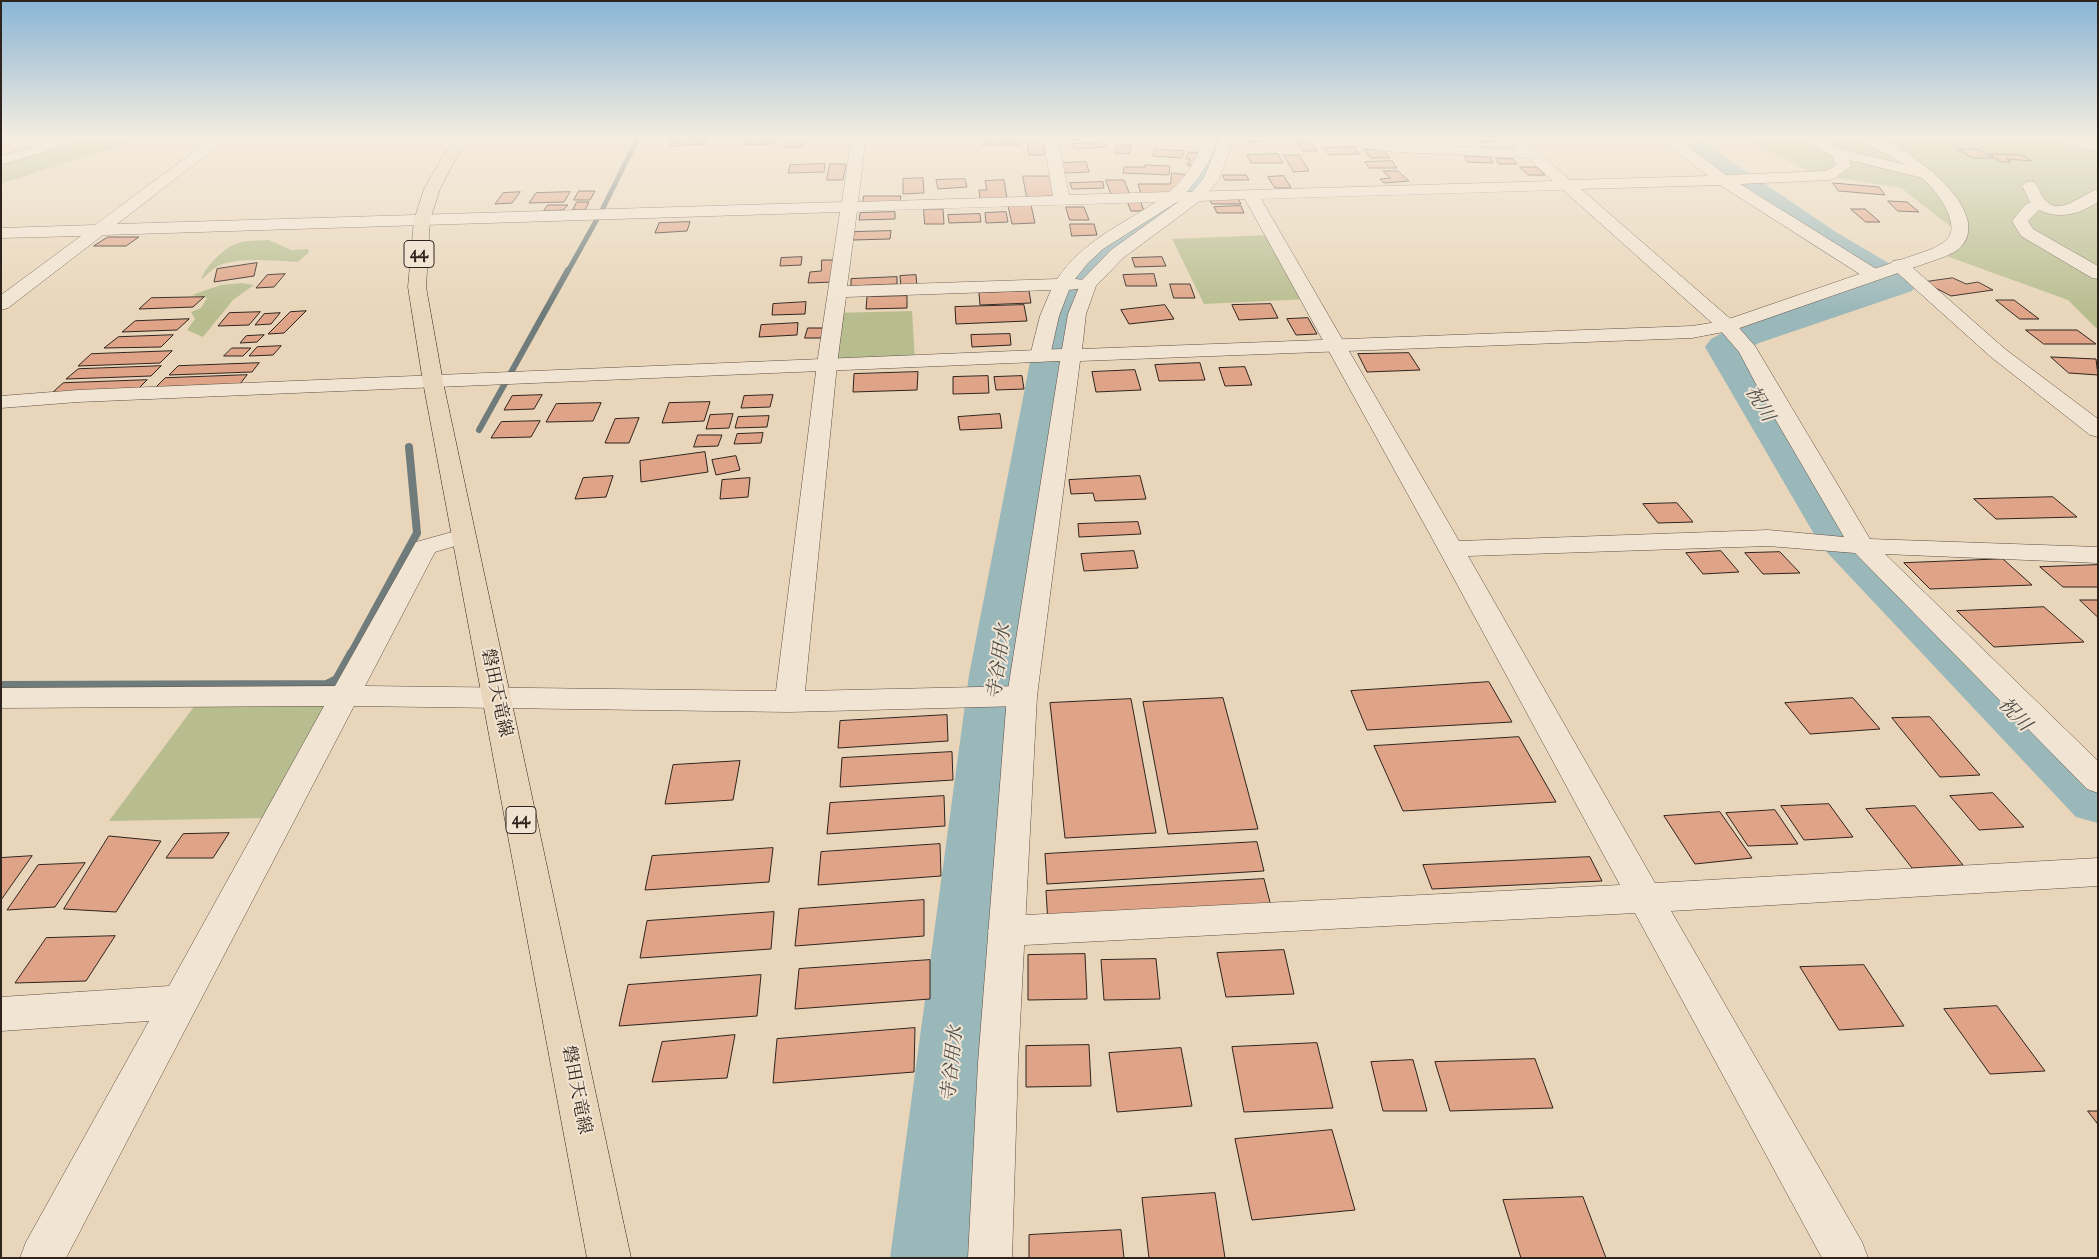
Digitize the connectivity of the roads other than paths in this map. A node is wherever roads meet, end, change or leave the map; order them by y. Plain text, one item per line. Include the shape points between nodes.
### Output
1 (1250, 194) edge
2 (146, 195) edge
3 (430, 195) edge
4 (851, 195) edge
5 (1061, 195) edge
6 (1198, 195) junction
7 (1211, 195) edge
8 (1577, 195) edge
9 (1746, 195) edge
10 (1946, 195) edge
11 (2035, 195) edge
12 (2097, 195) edge
13 (1177, 196) junction
14 (1062, 200) junction
15 (2039, 203) junction
16 (850, 206) junction
17 (422, 220) junction
18 (99, 230) junction
19 (1, 233) edge
20 (1899, 265) junction
21 (1872, 274) junction
22 (2098, 274) edge
23 (1088, 284) junction
24 (1063, 285) junction
25 (838, 292) junction
26 (1, 304) edge
27 (1726, 326) junction
28 (1334, 344) junction
29 (1073, 354) junction
30 (1040, 356) junction
31 (828, 364) junction
32 (433, 382) junction
33 (1, 402) edge
34 (2098, 430) edge
35 (463, 536) junction
36 (1862, 546) junction
37 (1451, 549) junction
38 (2098, 555) edge
39 (344, 696) junction
40 (1022, 696) junction
41 (1, 698) edge
42 (497, 699) junction
43 (790, 702) junction
44 (2098, 781) edge
45 (2098, 872) edge
46 (1646, 898) junction
47 (1006, 931) junction
48 (180, 1002) junction
49 (1, 1014) edge
50 (42, 1258) edge
51 (610, 1258) edge
52 (990, 1258) edge
53 (1846, 1258) edge

1 - 28 street
2 - 18 street
3 - 17 main road, 磐田天竜線 / 44
4 - 16 street
5 - 14 street
6 - 7 street
6 - 13 street
6 - 23 street via 1117,254
8 - 27 street
9 - 21 street
10 - 20 street via 1957,216 1960,234 1954,244
11 - 15 street
12 - 15 street via 2076,209 2050,208
13 - 14 street
13 - 24 street via 1107,239 1082,259
14 - 16 street
15 - 22 street via 2020,221 2027,232
16 - 17 street
16 - 25 street
17 - 18 street
17 - 32 main road, 磐田天竜線 / 44 via 417,287
18 - 19 street
18 - 26 street
20 - 21 street
20 - 34 street via 1998,353
21 - 27 street
23 - 24 street
23 - 29 street via 1077,314
24 - 25 street
24 - 30 street via 1047,321
25 - 31 street
27 - 28 street via 1692,332
27 - 36 street via 1748,350
28 - 29 street
28 - 37 street
29 - 30 street
29 - 40 street
30 - 31 street
31 - 32 street
31 - 43 street
32 - 33 street
32 - 35 main road, 磐田天竜線 / 44
35 - 39 street via 425,547
35 - 42 main road, 磐田天竜線 / 44
36 - 37 street via 1768,538
36 - 38 street
36 - 44 street
37 - 46 street
39 - 41 street
39 - 42 street
39 - 48 street
40 - 43 street
40 - 47 street
42 - 43 street
42 - 51 main road, 磐田天竜線 / 44
45 - 46 street
46 - 47 street
46 - 53 street
47 - 52 street
48 - 49 street
48 - 50 street

